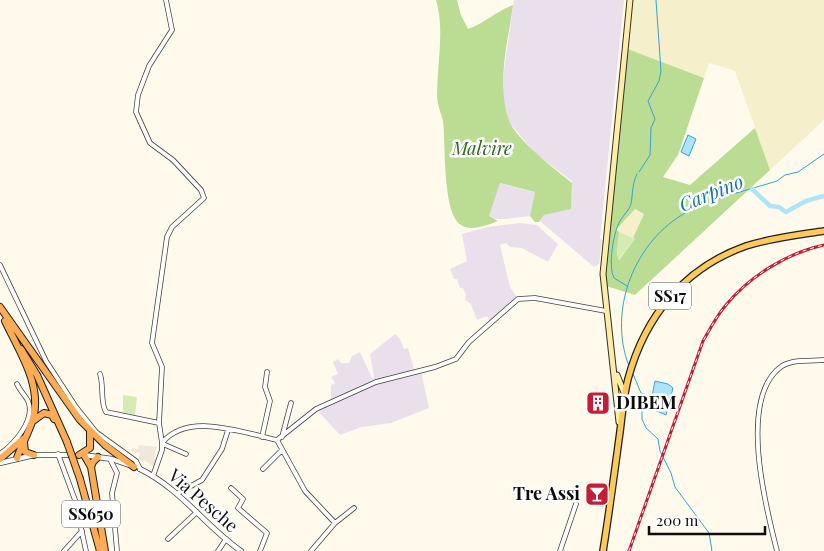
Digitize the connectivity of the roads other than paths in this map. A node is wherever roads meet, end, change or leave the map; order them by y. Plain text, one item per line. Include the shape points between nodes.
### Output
1 (166, 0) edge
2 (630, 0) edge
3 (824, 231) edge
4 (0, 265) edge
5 (0, 307) edge
6 (606, 311) junction
7 (0, 313) edge
8 (5, 321) junction
9 (824, 360) edge
10 (614, 365) junction
11 (267, 372) dead end
12 (100, 374) dead end
13 (618, 380) junction
14 (628, 380) junction
15 (17, 384) dead end
16 (616, 395) junction
17 (625, 396) junction
18 (291, 403) dead end
19 (32, 422) junction
20 (159, 423) junction
21 (228, 430) junction
22 (90, 432) junction
23 (25, 436) junction
24 (262, 437) junction
25 (282, 437) junction
26 (278, 440) junction
27 (67, 442) junction
28 (619, 442) junction
29 (163, 443) junction
30 (18, 444) junction
31 (282, 450) junction
32 (0, 454) edge
33 (58, 454) junction
34 (186, 454) dead end
35 (34, 455) junction
36 (81, 455) junction
37 (98, 457) junction
38 (17, 458) junction
39 (0, 459) edge
40 (110, 459) junction
41 (0, 463) edge
42 (92, 467) junction
43 (137, 468) junction
44 (263, 469) dead end
45 (153, 476) junction
46 (231, 488) dead end
47 (178, 493) junction
48 (576, 504) dead end
49 (354, 508) dead end
50 (198, 512) junction
51 (335, 522) junction
52 (82, 531) junction
53 (226, 539) junction
54 (168, 540) dead end
55 (64, 551) edge
56 (86, 551) edge
57 (100, 551) edge
58 (105, 551) edge
59 (117, 551) edge
60 (218, 551) edge
61 (241, 551) edge
62 (260, 551) edge
63 (311, 551) edge
64 (560, 551) edge
65 (603, 551) edge
66 (777, 551) edge

1 - 20 street via 172,30 149,66 138,95 136,112 150,143 173,160 201,190 204,198 172,227 167,237 152,343 162,368
2 - 6 main road via 603,268
3 - 14 main road, SS17 via 746,246 698,270 651,320
4 - 43 street via 39,348 72,401 96,432 136,461
5 - 22 highway
6 - 10 main road
6 - 25 street via 535,298 518,299 469,342 456,359 358,390 316,409
7 - 8 highway, SS650
8 - 19 highway via 33,382 36,396
8 - 27 highway, SS650 via 36,375
9 - 66 street via 784,365 773,375 765,390 758,436 758,462
10 - 13 main road
10 - 16 main road
11 - 24 street via 265,387 270,401
12 - 20 street via 106,412
13 - 14 main road via 625,383
13 - 17 main road
14 - 17 main road, SS17
15 - 32 street via 28,401 26,423 19,437
16 - 17 main road
16 - 28 main road
17 - 28 main road, SS17
18 - 25 street
19 - 23 highway
19 - 27 highway via 39,415 52,415
20 - 29 street
21 - 24 street
21 - 29 street via 199,424 173,433
21 - 47 street via 222,449 202,480
22 - 36 highway via 90,448
22 - 43 highway
23 - 30 highway
23 - 35 highway via 24,450
23 - 38 highway
24 - 26 street
25 - 26 street
26 - 31 street
27 - 57 highway, SS650, bridge
28 - 65 main road, SS17
29 - 34 street
29 - 45 street
30 - 38 highway via 15,450
30 - 39 highway
31 - 44 street
31 - 51 street via 304,491
33 - 35 street, Via Pesche
33 - 36 street, Via Pesche
33 - 52 street via 75,500
35 - 38 street, Via Pesche
36 - 37 street, Via Pesche
36 - 42 highway
37 - 40 street, Via Pesche
37 - 42 highway
38 - 41 street, Via Pesche
40 - 43 street, Via Pesche
40 - 59 street via 117,473 112,493
42 - 58 highway
43 - 45 street, Via Pesche
45 - 47 street, Via Pesche
46 - 62 street via 243,499 238,508 267,534
47 - 50 street, Via Pesche
48 - 64 street
49 - 51 street
50 - 53 street, Via Pesche
50 - 54 street
51 - 63 street
52 - 55 street
52 - 56 street
53 - 60 street
53 - 61 street, Via Pesche

